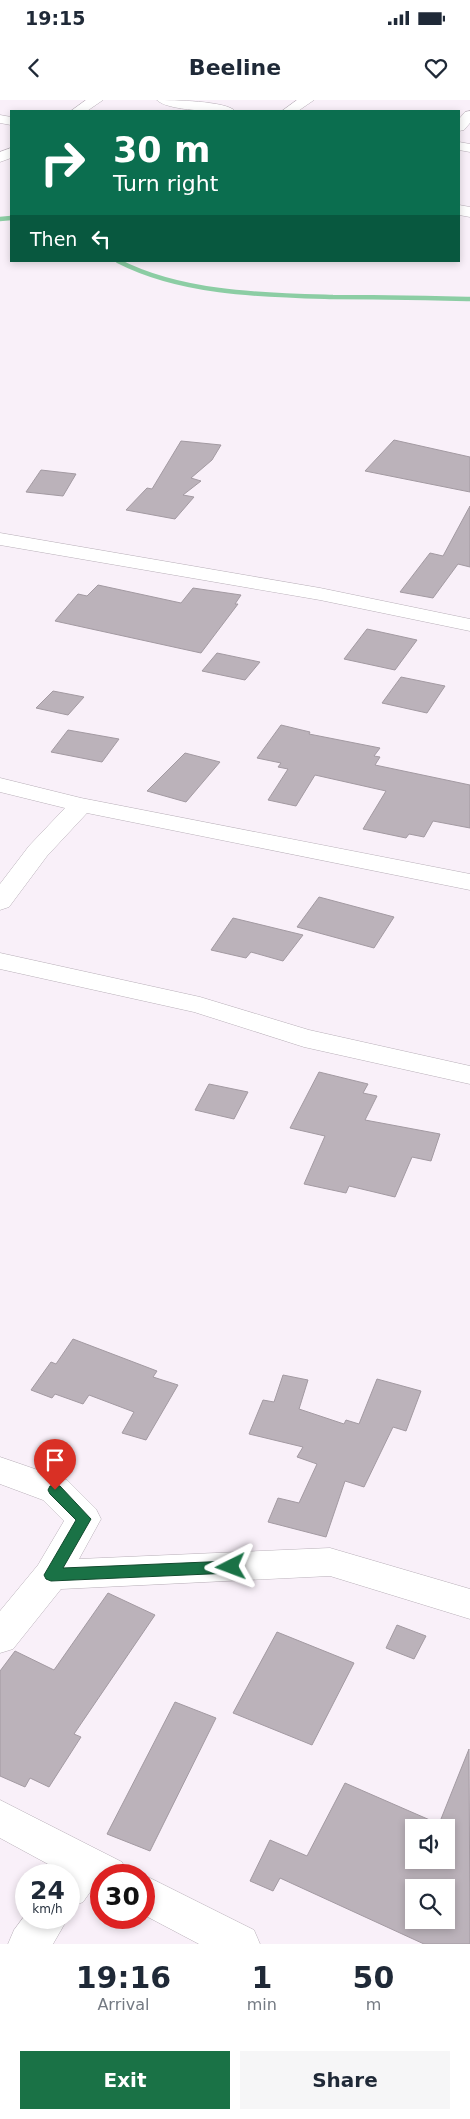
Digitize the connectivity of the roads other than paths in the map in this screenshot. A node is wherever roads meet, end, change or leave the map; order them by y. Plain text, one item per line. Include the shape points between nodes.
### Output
1 (96, 100) edge
2 (164, 100) edge
3 (307, 100) edge
4 (80, 110) edge
5 (222, 110) edge
6 (291, 110) edge
7 (470, 115) edge
8 (460, 126) edge
9 (0, 539) edge
10 (470, 625) edge
11 (0, 785) edge
12 (81, 805) junction
13 (470, 882) edge
14 (0, 902) edge
15 (0, 961) edge
16 (470, 1075) edge
17 (0, 1470) edge
18 (51, 1575) junction
19 (470, 1604) edge
20 (0, 1638) edge
21 (0, 1818) edge
22 (88, 1876) edge
23 (155, 1900) edge
24 (40, 1929) edge
25 (29, 1944) edge
26 (238, 1944) edge

1 - 4 street
2 - 5 street
3 - 6 street
7 - 8 street
9 - 10 street via 320,594
11 - 12 street
12 - 13 street
12 - 14 street via 38,851
15 - 16 street via 200,1005 304,1038
17 - 18 street via 55,1490 84,1519
18 - 19 street via 330,1562
18 - 20 street
21 - 22 street
23 - 26 street
24 - 25 street

